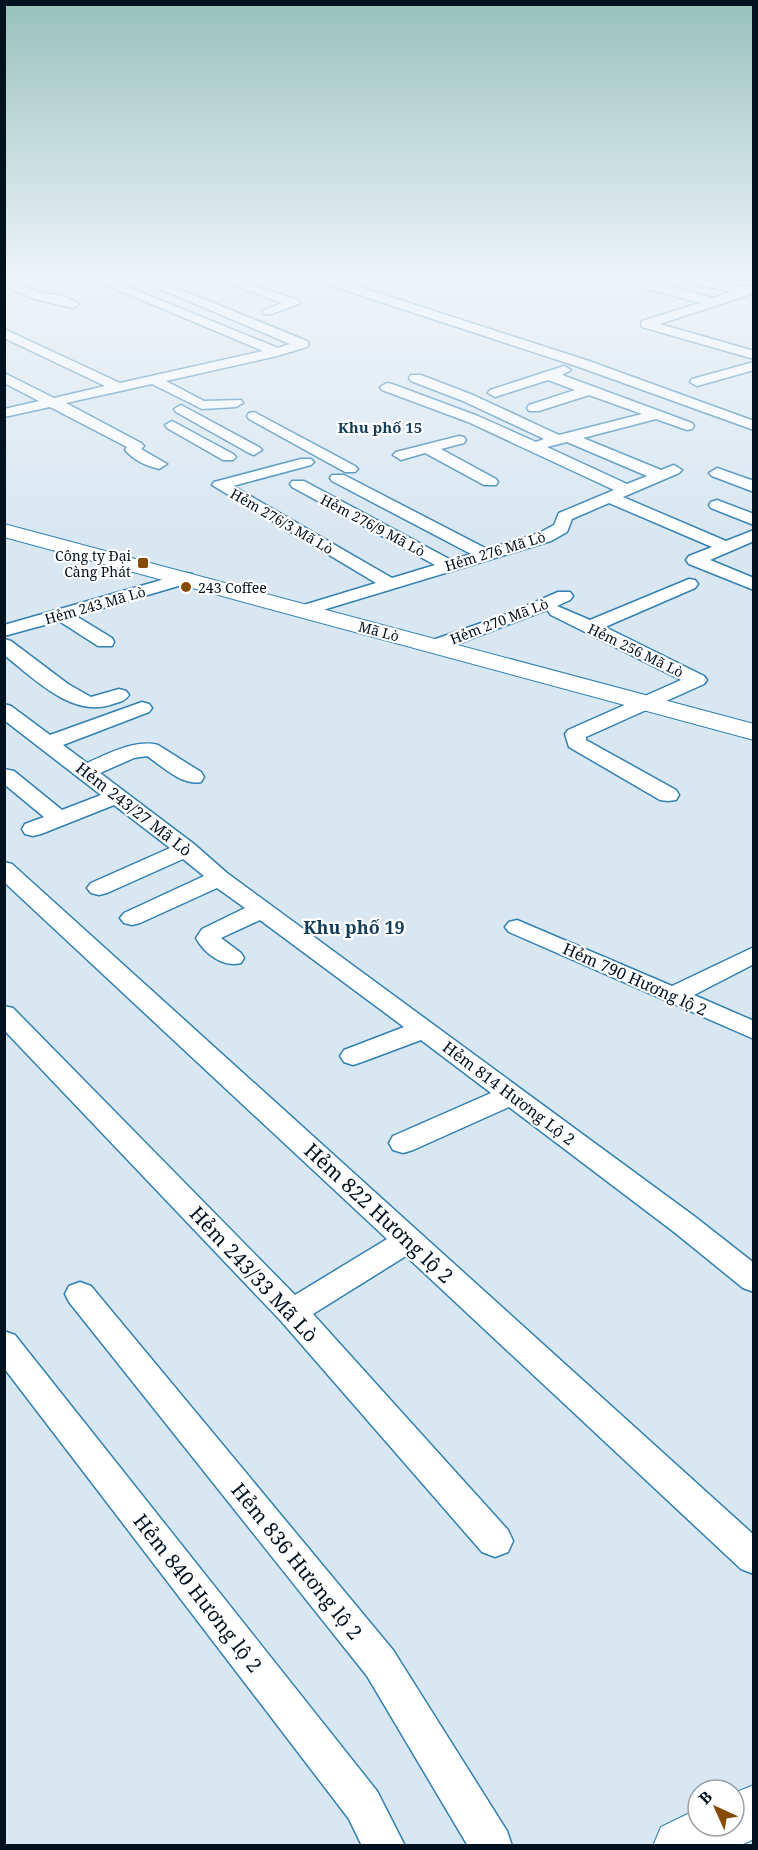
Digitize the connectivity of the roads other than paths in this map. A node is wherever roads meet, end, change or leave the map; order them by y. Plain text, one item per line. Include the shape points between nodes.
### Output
1 (66, 362) edge
2 (232, 362) edge
3 (579, 362) edge
4 (584, 364) junction
5 (753, 366) edge
6 (548, 375) junction
7 (4, 376) edge
8 (416, 378) dead end
9 (154, 380) junction
10 (697, 382) dead end
11 (387, 387) dead end
12 (120, 388) junction
13 (589, 390) junction
14 (495, 393) dead end
15 (54, 402) junction
16 (236, 403) dead end
17 (534, 408) dead end
18 (181, 409) dead end
19 (4, 413) edge
20 (656, 415) junction
21 (254, 416) dead end
22 (172, 425) dead end
23 (687, 426) dead end
24 (753, 426) edge
25 (562, 438) junction
26 (459, 440) dead end
27 (271, 445) dead end
28 (531, 447) junction
29 (427, 448) junction
30 (254, 450) junction
31 (401, 455) dead end
32 (228, 457) junction
33 (306, 462) dead end
34 (159, 464) dead end
35 (270, 471) junction
36 (717, 473) dead end
37 (248, 477) junction
38 (490, 482) dead end
39 (753, 487) edge
40 (627, 490) junction
41 (609, 497) junction
42 (717, 505) dead end
43 (753, 520) edge
44 (4, 530) edge
45 (752, 538) edge
46 (724, 546) junction
47 (484, 555) junction
48 (448, 566) junction
49 (186, 579) junction
50 (390, 584) junction
51 (689, 584) dead end
52 (753, 585) edge
53 (560, 604) joint
54 (303, 611) junction
55 (62, 615) junction
56 (590, 627) junction
57 (4, 631) edge
58 (105, 642) dead end
59 (4, 645) edge
60 (435, 646) junction
61 (119, 695) dead end
62 (646, 703) junction
63 (142, 708) dead end
64 (4, 710) edge
65 (753, 732) edge
66 (49, 743) junction
67 (86, 771) junction
68 (7, 775) dead end
69 (193, 777) dead end
70 (668, 795) dead end
71 (117, 796) junction
72 (59, 819) junction
73 (33, 829) dead end
74 (186, 849) junction
75 (4, 868) edge
76 (219, 878) junction
77 (99, 888) dead end
78 (262, 909) junction
79 (132, 918) dead end
80 (517, 927) dead end
81 (753, 954) edge
82 (232, 958) dead end
83 (672, 996) junction
84 (4, 1014) edge
85 (424, 1029) junction
86 (753, 1030) edge
87 (353, 1056) dead end
88 (512, 1095) junction
89 (403, 1143) dead end
90 (408, 1240) junction
91 (753, 1280) edge
92 (80, 1294) dead end
93 (292, 1312) junction
94 (4, 1344) edge
95 (495, 1541) dead end
96 (753, 1557) edge
97 (695, 1838) edge
98 (385, 1845) edge
99 (492, 1845) edge
100 (680, 1845) edge

1 - 12 street
2 - 9 street
3 - 4 street
4 - 6 street
4 - 24 street
5 - 10 street
6 - 13 street
6 - 14 street
7 - 15 street
8 - 25 street
9 - 12 street
9 - 16 street via 202,405
11 - 28 street via 473,419
12 - 15 street
13 - 17 street
13 - 20 street
15 - 19 street
15 - 34 street via 136,446 133,450
18 - 30 street
20 - 23 street
20 - 25 street
21 - 47 street
22 - 32 street
25 - 28 street
25 - 40 street, Hẻm 276 Mã Lò via 667,473
26 - 29 street
27 - 30 street
28 - 40 street
29 - 31 street
29 - 38 street
30 - 32 street
32 - 37 street via 218,460
33 - 35 street, Hẻm 276/3 Mã Lò
35 - 37 street, Hẻm 276/3 Mã Lò
35 - 48 street, Hẻm 276/9 Mã Lò
36 - 39 street
37 - 50 street, Hẻm 276/3 Mã Lò via 220,485
40 - 41 street, Hẻm 276 Mã Lò
41 - 46 street
41 - 47 street, Hẻm 276 Mã Lò via 565,516 561,528 545,537
42 - 43 street
44 - 49 main road, Mã Lò
45 - 46 street
46 - 52 street via 695,560
47 - 48 street, Hẻm 276 Mã Lò
48 - 50 street, Hẻm 276 Mã Lò
49 - 54 main road, Mã Lò
49 - 55 street, Hẻm 243 Mã Lò
50 - 54 street, Hẻm 276 Mã Lò
51 - 56 street
53 - 56 street, Hẻm 256 Mã Lò
53 - 60 street, Hẻm 270 Mã Lò
54 - 60 main road, Mã Lò
55 - 57 street, Hẻm 243 Mã Lò
55 - 58 street
56 - 62 street, Hẻm 256 Mã Lò via 697,680
59 - 61 street via 89,704
60 - 62 main road, Mã Lò
62 - 65 main road, Mã Lò
62 - 70 street via 575,734 575,739
63 - 66 street
64 - 66 street, Hẻm 243/27 Mã Lò
66 - 67 street, Hẻm 243/27 Mã Lò
67 - 69 street via 129,753 151,749
67 - 71 street, Hẻm 243/27 Mã Lò
68 - 72 street
71 - 72 street
71 - 74 street, Hẻm 243/27 Mã Lò
72 - 73 street
74 - 76 street, Hẻm 243/27 Mã Lò
74 - 77 street
75 - 90 street, Hẻm 822 Hương lộ 2
76 - 78 street, Hẻm 243/27 Mã Lò
76 - 79 street
78 - 82 street via 208,938
78 - 85 street, Hẻm 814 Hương Lộ 2
80 - 83 street, Hẻm 790 Hương lộ 2
81 - 83 street
83 - 86 street, Hẻm 790 Hương lộ 2
84 - 93 street, Hẻm 243/33 Mã Lò
85 - 87 street
85 - 88 street, Hẻm 814 Hương Lộ 2
88 - 89 street
88 - 91 street, Hẻm 814 Hương Lộ 2
90 - 93 street
90 - 96 street, Hẻm 822 Hương lộ 2
92 - 99 street, Hẻm 836 Hương lộ 2 via 380,1663
93 - 95 street, Hẻm 243/33 Mã Lò
94 - 98 street, Hẻm 840 Hương lộ 2 via 363,1805
97 - 100 main road

